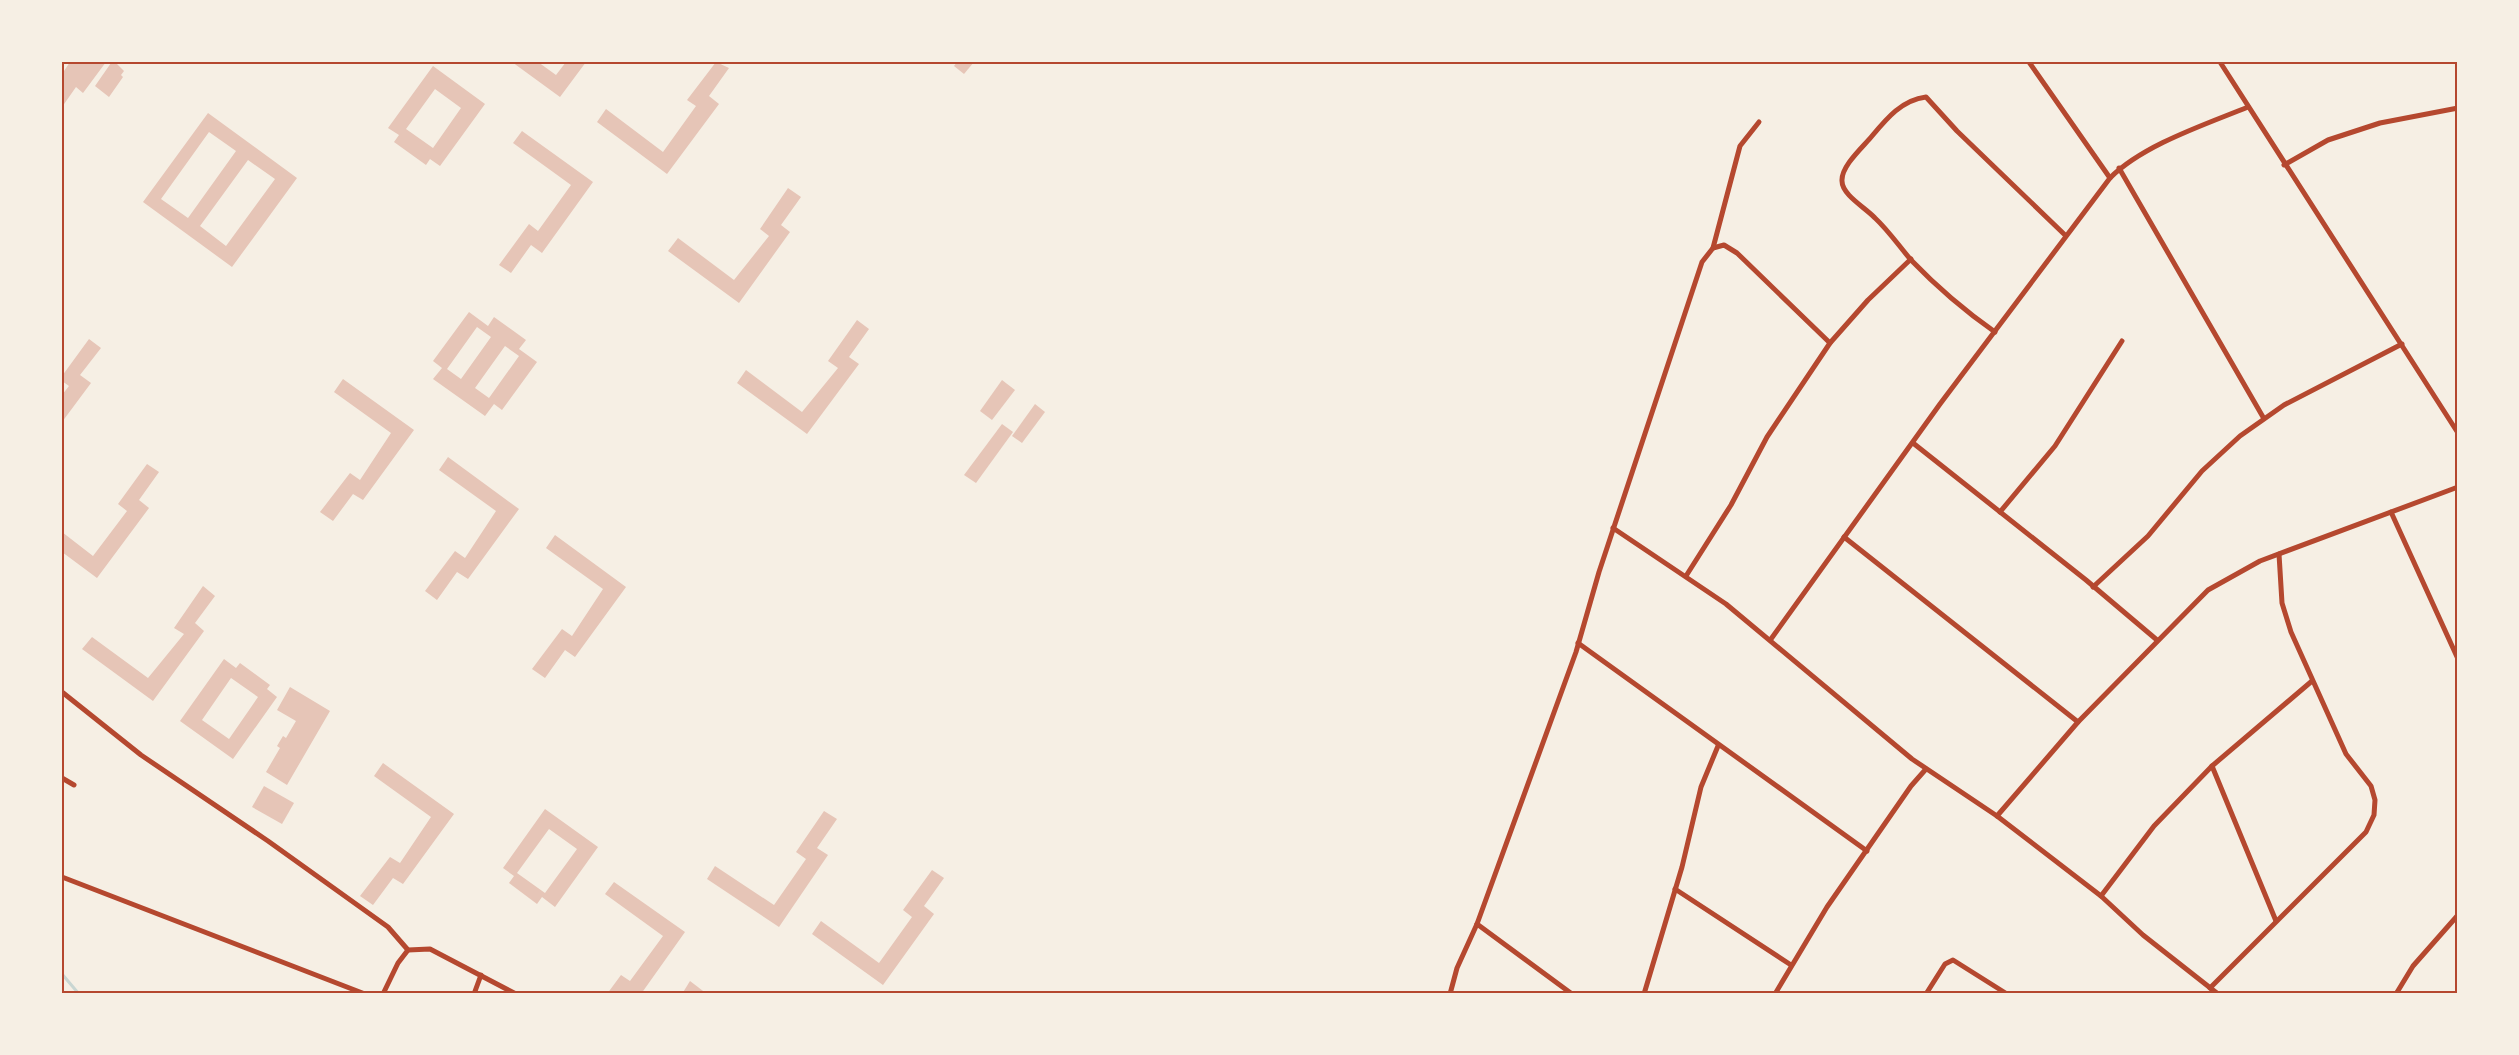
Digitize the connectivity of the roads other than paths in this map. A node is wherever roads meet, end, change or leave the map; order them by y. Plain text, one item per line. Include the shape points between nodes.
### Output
1 (2029, 62) edge
2 (2220, 62) edge
3 (2248, 107) junction
4 (2457, 108) edge
5 (1759, 122) dead end
6 (2284, 165) junction
7 (2120, 168) junction
8 (2110, 178) junction
9 (2066, 235) junction
10 (1713, 248) junction
11 (1911, 259) junction
12 (1995, 332) junction
13 (2122, 341) dead end
14 (1830, 343) junction
15 (2402, 344) junction
16 (2264, 417) junction
17 (2457, 434) edge
18 (1913, 443) junction
19 (2457, 487) edge
20 (2000, 512) junction
21 (2391, 512) junction
22 (1613, 528) junction
23 (1844, 537) junction
24 (2279, 554) junction
25 (1686, 576) junction
26 (2093, 587) junction
27 (1771, 639) junction
28 (2157, 640) junction
29 (1578, 643) junction
30 (2457, 659) edge
31 (2312, 681) junction
32 (62, 692) edge
33 (2078, 722) junction
34 (1718, 746) junction
35 (2212, 766) junction
36 (1926, 769) junction
37 (62, 778) edge
38 (74, 785) dead end
39 (1997, 816) junction
40 (1867, 851) junction
41 (62, 877) edge
42 (1675, 889) junction
43 (2101, 896) junction
44 (2457, 915) edge
45 (2276, 921) junction
46 (1477, 924) junction
47 (408, 950) junction
48 (1791, 965) junction
49 (481, 975) junction
50 (2210, 988) junction
51 (365, 993) edge
52 (383, 993) edge
53 (474, 993) edge
54 (516, 993) edge
55 (1450, 993) edge
56 (1572, 993) edge
57 (1644, 993) edge
58 (1774, 993) edge
59 (1926, 993) edge
60 (2007, 993) edge
61 (2218, 993) edge
62 (2396, 993) edge

1 - 8 street
2 - 3 street
3 - 6 street
3 - 7 street via 2192,128
4 - 6 street via 2380,123 2328,140
5 - 10 street via 1740,146
6 - 15 street
7 - 8 street
7 - 16 street
8 - 9 street
9 - 11 street via 1957,131 1940,109 1926,97 1912,99 1881,126 1851,162 1841,184
9 - 12 street
10 - 14 street via 1724,245 1737,253
10 - 22 street via 1702,262
11 - 12 street
11 - 14 street
12 - 18 street
13 - 20 street via 2055,446
14 - 25 street via 1767,437 1742,487
15 - 16 street
15 - 17 street
16 - 26 street via 2202,471 2148,536
18 - 20 street
18 - 23 street
19 - 21 street
20 - 26 street
21 - 24 street
21 - 30 street
22 - 25 street
22 - 29 street
23 - 27 street
23 - 33 street
24 - 28 street via 2208,590
24 - 31 street via 2282,603
25 - 27 street
26 - 28 street
27 - 36 street
28 - 33 street
29 - 34 street
29 - 46 street
31 - 35 street
31 - 45 street via 2346,754 2371,786 2374,815 2366,832
32 - 47 street via 141,755 388,927
33 - 39 street
34 - 40 street
34 - 42 street via 1701,788
35 - 43 street via 2154,825
35 - 45 street
36 - 39 street
36 - 40 street
37 - 38 street
39 - 43 street
40 - 48 street
41 - 51 street
42 - 48 street
42 - 57 street
43 - 50 street
44 - 62 street via 2413,966
45 - 50 street
46 - 55 street
46 - 56 street
47 - 49 street via 430,949
47 - 52 street
48 - 58 street
49 - 53 street
49 - 54 street
50 - 61 street
59 - 60 street via 1945,964 1953,960

